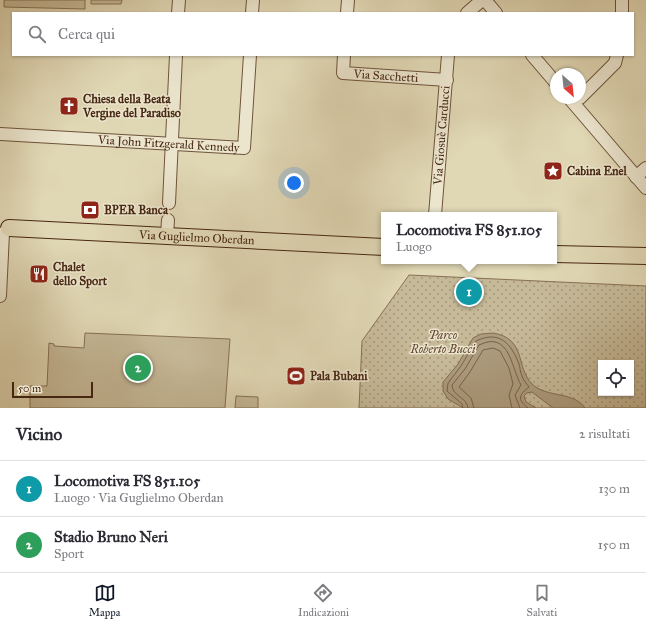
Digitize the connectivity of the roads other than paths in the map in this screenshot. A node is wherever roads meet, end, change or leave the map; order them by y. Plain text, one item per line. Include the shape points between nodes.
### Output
1 (179, 0) edge
2 (253, 0) edge
3 (348, 0) edge
4 (484, 0) edge
5 (622, 0) edge
6 (178, 12) edge
7 (252, 12) edge
8 (347, 12) edge
9 (468, 12) edge
10 (495, 12) edge
11 (622, 12) edge
12 (176, 56) edge
13 (250, 56) edge
14 (344, 56) edge
15 (448, 56) edge
16 (533, 56) edge
17 (617, 56) edge
18 (550, 76) edge
19 (447, 80) junction
20 (586, 90) edge
21 (580, 104) edge
22 (0, 134) edge
23 (171, 144) junction
24 (646, 168) edge
25 (636, 177) junction
26 (646, 188) edge
27 (169, 203) dead end
28 (435, 212) edge
29 (3, 229) edge
30 (381, 247) edge
31 (557, 254) edge
32 (643, 255) edge
33 (0, 296) edge

1 - 6 street
2 - 7 street
3 - 8 street
4 - 9 street
4 - 10 street
5 - 11 street
12 - 23 street
13 - 23 street, Via John Fitzgerald Kennedy via 244,148
14 - 19 street, Via Sacchetti via 343,73
15 - 19 street, Via Giosuè Carducci
16 - 18 street
17 - 20 street via 615,62
19 - 28 street, Via Giosuè Carducci
21 - 25 street
22 - 23 street, Via John Fitzgerald Kennedy
23 - 27 street
24 - 25 street
25 - 26 street
29 - 30 main road, Via Guglielmo Oberdan via 168,228
29 - 33 street
31 - 32 main road

